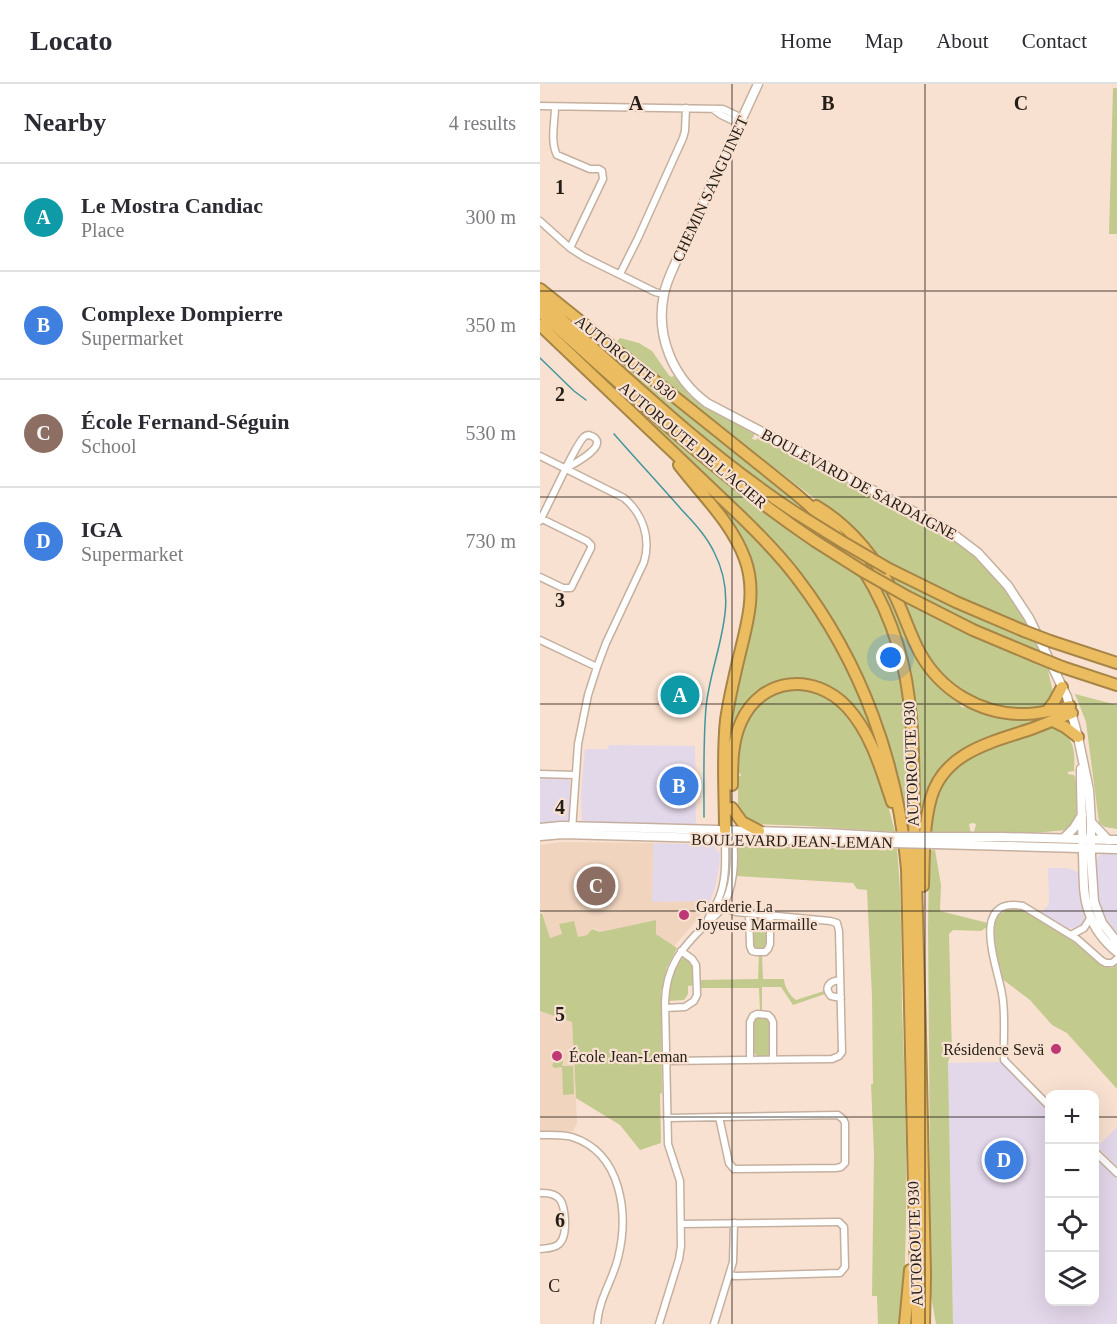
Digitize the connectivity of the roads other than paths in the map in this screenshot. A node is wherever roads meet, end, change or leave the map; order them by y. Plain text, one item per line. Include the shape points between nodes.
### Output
1 (758, 84) edge
2 (540, 106) edge
3 (555, 106) junction
4 (686, 108) junction
5 (741, 121) junction
6 (540, 221) edge
7 (570, 248) junction
8 (620, 274) junction
9 (540, 289) edge
10 (663, 294) junction
11 (540, 300) edge
12 (540, 312) edge
13 (540, 325) edge
14 (660, 439) junction
15 (540, 456) edge
16 (566, 468) junction
17 (796, 494) junction
18 (540, 520) edge
19 (540, 577) edge
20 (540, 640) edge
21 (1117, 663) edge
22 (597, 667) junction
23 (1117, 685) edge
24 (1062, 687) junction
25 (1071, 710) junction
26 (1050, 716) junction
27 (1078, 737) junction
28 (1082, 754) junction
29 (540, 774) edge
30 (576, 775) junction
31 (732, 808) junction
32 (1082, 814) junction
33 (1091, 822) junction
34 (540, 828) edge
35 (572, 830) junction
36 (759, 831) junction
37 (729, 835) junction
38 (904, 835) junction
39 (540, 836) edge
40 (1064, 838) junction
41 (892, 840) junction
42 (1112, 840) edge
43 (934, 841) junction
44 (1087, 844) junction
45 (1117, 849) edge
46 (720, 904) junction
47 (749, 914) junction
48 (770, 916) junction
49 (1090, 917) junction
50 (1071, 935) junction
51 (1117, 942) edge
52 (681, 951) junction
53 (1117, 952) edge
54 (1117, 959) edge
55 (919, 961) junction
56 (840, 980) junction
57 (841, 998) junction
58 (665, 1008) junction
59 (773, 1059) junction
60 (750, 1060) junction
61 (666, 1061) junction
62 (1045, 1101) edge
63 (719, 1117) junction
64 (667, 1118) junction
65 (540, 1135) edge
66 (1099, 1154) edge
67 (1117, 1173) edge
68 (540, 1193) edge
69 (914, 1219) junction
70 (734, 1223) junction
71 (681, 1224) junction
72 (540, 1249) edge
73 (729, 1275) junction
74 (925, 1275) junction
75 (597, 1324) edge
76 (659, 1324) edge
77 (714, 1324) edge
78 (905, 1324) edge
79 (917, 1324) edge
80 (924, 1324) edge
81 (932, 1324) edge

1 - 5 street, CHEMIN SANGUINET
2 - 3 street
3 - 4 street
3 - 7 street via 557,155 599,169 603,175
4 - 5 street via 713,109
4 - 8 street via 683,138
5 - 10 street, CHEMIN SANGUINET
6 - 7 street
7 - 8 street
8 - 10 street
9 - 17 highway, AUTOROUTE 930
10 - 24 street, BOULEVARD DE SARDAIGNE via 665,342 677,371 694,392 717,409 938,524 969,545 1018,600
11 - 21 highway, AUTOROUTE DE L'ACIER, bridge via 692,436 796,513 889,569 967,608
12 - 23 highway, AUTOROUTE DE L'ACIER, bridge via 712,465 815,542 963,625 1062,667
13 - 14 highway, AUTOROUTE 930
14 - 37 highway via 731,531 748,571 750,609 733,683 724,747
14 - 38 highway, AUTOROUTE 930 via 765,540 823,616 867,698 892,774
15 - 16 street
16 - 16 street via 595,449 593,436 582,438
16 - 18 street
16 - 22 street via 627,500 640,516 646,536 642,566
17 - 26 highway via 832,516 867,552 892,591 924,660 948,687 995,711
17 - 55 highway, AUTOROUTE 930 via 837,534 865,573 887,615 902,658 911,721
18 - 19 street via 586,540 591,548 571,588
20 - 22 street
22 - 30 street via 582,720
24 - 25 street, BOULEVARD DE SARDAIGNE
24 - 26 highway
25 - 26 highway
25 - 27 street, BOULEVARD DE SARDAIGNE
26 - 27 highway
26 - 55 highway via 970,751 953,763 937,783 925,832
27 - 28 street, BOULEVARD DE SARDAIGNE
28 - 32 street, BOULEVARD DE SARDAIGNE
28 - 33 street, BOULEVARD DE SARDAIGNE
29 - 30 street
30 - 35 street
31 - 36 highway via 742,822
31 - 37 highway
31 - 38 highway via 732,753 746,713 771,690 805,684 831,693 859,722 878,761
32 - 40 street
32 - 44 street, BOULEVARD DE SARDAIGNE
33 - 42 street
33 - 44 street, BOULEVARD DE SARDAIGNE
34 - 35 street, BOULEVARD JEAN-LEMAN
35 - 37 street, BOULEVARD JEAN-LEMAN
35 - 39 street, BOULEVARD JEAN-LEMAN
36 - 37 street, BOULEVARD JEAN-LEMAN
36 - 41 street, BOULEVARD JEAN-LEMAN
37 - 41 street, BOULEVARD JEAN-LEMAN
37 - 46 street
38 - 69 highway, AUTOROUTE 930
40 - 43 street, BOULEVARD JEAN-LEMAN
40 - 44 street, BOULEVARD JEAN-LEMAN
41 - 43 street, BOULEVARD JEAN-LEMAN, bridge
42 - 44 street, BOULEVARD JEAN-LEMAN
43 - 44 street, BOULEVARD JEAN-LEMAN
44 - 45 street, BOULEVARD JEAN-LEMAN
44 - 49 street, BOULEVARD DE SARDAIGNE via 1085,896
44 - 51 street, BOULEVARD DE SARDAIGNE via 1095,907
46 - 47 street
46 - 52 street via 719,912
47 - 48 street
47 - 48 street via 750,946 756,952 765,952 769,947
48 - 56 street via 835,922 840,931
49 - 50 street via 1084,928
49 - 53 street, BOULEVARD DE SARDAIGNE
50 - 54 street via 1103,962
50 - 62 street via 1029,909 1015,905 997,912 990,927 993,962 1002,996 1004,1060
52 - 58 street via 668,977
52 - 58 street via 696,965 697,995 685,1007
55 - 74 highway, AUTOROUTE 930
56 - 57 street
56 - 57 street via 832,981 827,989 831,996
57 - 59 street via 839,1056
58 - 61 street
59 - 60 street
59 - 60 street via 772,1020 768,1015 757,1014 750,1022
60 - 61 street
61 - 64 street
63 - 63 street via 838,1115 845,1123 845,1162 836,1168 734,1169 729,1163
63 - 64 street
64 - 71 street via 668,1144 680,1181
65 - 75 street via 569,1136 585,1143 603,1158 617,1183 620,1248 600,1303
66 - 67 street
68 - 72 street via 552,1193 561,1201 565,1229 557,1245
69 - 78 highway
69 - 79 highway, AUTOROUTE 930
70 - 71 street
70 - 73 street via 734,1259
70 - 73 street via 839,1222 844,1229 845,1267 836,1274
71 - 76 street via 680,1256
73 - 77 street
74 - 80 highway, AUTOROUTE 930
74 - 81 highway

